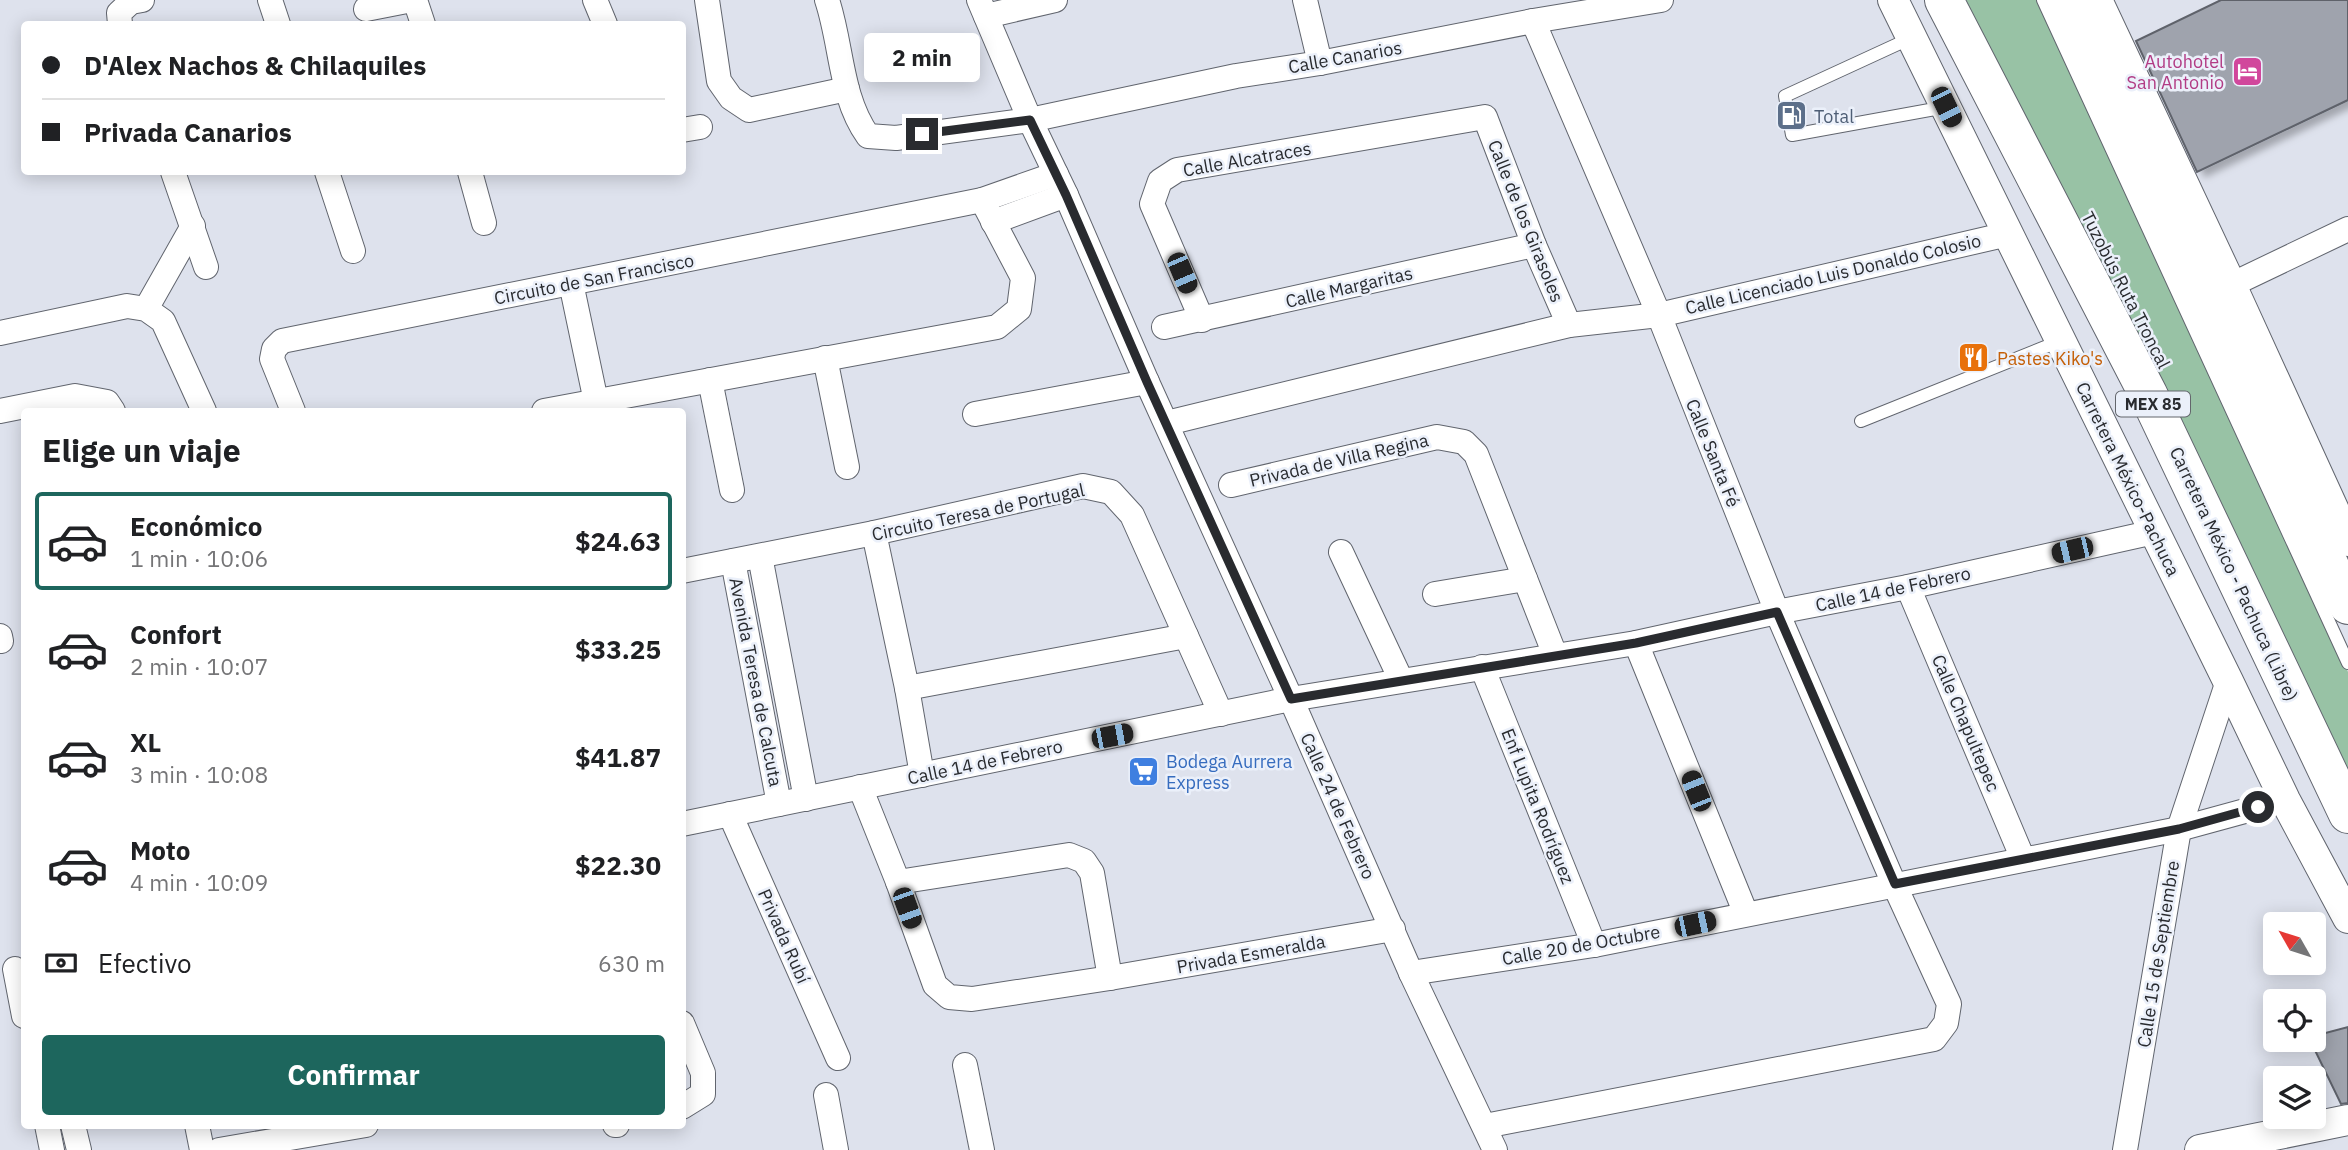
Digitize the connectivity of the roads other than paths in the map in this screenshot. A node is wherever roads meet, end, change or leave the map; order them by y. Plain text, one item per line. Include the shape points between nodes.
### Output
1 (142, 0) edge
2 (270, 0) edge
3 (413, 0) edge
4 (595, 0) edge
5 (706, 0) edge
6 (827, 0) edge
7 (1055, 0) edge
8 (1305, 0) edge
9 (1661, 0) edge
10 (1893, 0) edge
11 (1944, 0) edge
12 (2043, 0) edge
13 (2067, 0) edge
14 (2096, 0) edge
15 (1623, 3) edge
16 (982, 8) edge
17 (366, 9) dead end
18 (120, 21) edge
19 (277, 21) edge
20 (422, 21) edge
21 (604, 21) edge
22 (1533, 21) junction
23 (1912, 37) junction
24 (1320, 63) junction
25 (847, 89) junction
26 (1946, 107) junction
27 (1485, 117) joint
28 (1030, 120) junction
29 (2030, 137) dead end
30 (174, 175) edge
31 (328, 175) edge
32 (475, 175) edge
33 (1061, 184) junction
34 (987, 211) junction
35 (484, 223) dead end
36 (193, 226) junction
37 (2348, 229) edge
38 (2008, 234) junction
39 (1534, 245) junction
40 (353, 251) dead end
41 (206, 267) dead end
42 (571, 283) junction
43 (2231, 285) junction
44 (146, 309) junction
45 (1659, 315) junction
46 (1202, 320) junction
47 (1569, 325) junction
48 (1164, 327) dead end
49 (0, 333) edge
50 (2060, 341) junction
51 (825, 358) junction
52 (710, 380) junction
53 (1147, 382) junction
54 (77, 404) edge
55 (596, 406) edge
56 (33, 408) edge
57 (111, 408) edge
58 (203, 408) edge
59 (292, 408) edge
60 (575, 408) edge
61 (21, 409) edge
62 (0, 411) edge
63 (975, 414) dead end
64 (1861, 421) dead end
65 (1167, 423) junction
66 (847, 467) dead end
67 (1231, 485) dead end
68 (732, 490) dead end
69 (2342, 511) edge
70 (2154, 532) junction
71 (874, 533) junction
72 (2348, 541) edge
73 (1342, 552) dead end
74 (760, 556) junction
75 (733, 561) junction
76 (686, 570) edge
77 (1525, 579) junction
78 (1908, 587) junction
79 (1436, 594) dead end
80 (2348, 605) edge
81 (1777, 612) junction
82 (1186, 636) junction
83 (1636, 643) junction
84 (1555, 655) junction
85 (2348, 663) edge
86 (1482, 667) junction
87 (1401, 680) junction
88 (2228, 681) junction
89 (907, 688) junction
90 (1291, 699) junction
91 (1221, 714) junction
92 (922, 775) junction
93 (860, 787) junction
94 (2348, 787) edge
95 (806, 799) junction
96 (2285, 800) junction
97 (779, 804) junction
98 (730, 814) junction
99 (2348, 814) edge
100 (686, 823) edge
101 (2179, 829) junction
102 (2023, 859) junction
103 (898, 882) junction
104 (1895, 884) junction
105 (1746, 914) junction
106 (2348, 918) edge
107 (1393, 929) junction
108 (1594, 945) junction
109 (13, 969) edge
110 (1411, 973) junction
111 (1110, 978) junction
112 (21, 1003) edge
113 (686, 1032) edge
114 (838, 1058) dead end
115 (965, 1065) dead end
116 (826, 1095) dead end
117 (686, 1105) edge
118 (2348, 1120) edge
119 (1485, 1126) junction
120 (48, 1129) edge
121 (74, 1129) edge
122 (198, 1129) edge
123 (342, 1129) edge
124 (52, 1150) edge
125 (79, 1150) edge
126 (202, 1150) edge
127 (219, 1150) edge
128 (836, 1150) edge
129 (982, 1150) edge
130 (1495, 1150) edge
131 (2125, 1150) edge
132 (2200, 1150) edge

1 - 18 street via 131,2 119,13
2 - 19 street
3 - 17 street
3 - 20 street
4 - 21 street
5 - 25 street via 719,81 749,110
6 - 25 street
7 - 16 street
8 - 24 street
9 - 15 street, Calle Canarios
10 - 23 street, Carretera México-Pachuca
11 - 99 highway, Carretera México - Pachuca (Libre) / MEX 85 via 2148,394
12 - 85 lane
13 - 80 highway
14 - 43 street
15 - 22 street, Calle Canarios
16 - 28 street, Calle 24 de Febrero
22 - 24 street, Calle Canarios
22 - 45 street, Calle Santa Fé
23 - 26 street, Carretera México-Pachuca
23 - 26 lane via 1785,96 1792,135
24 - 28 street, Calle Canarios
25 - 28 street, Calle Canarios via 858,122 869,136 895,138
26 - 38 street, Carretera México-Pachuca
27 - 39 street, Calle de los Girasoles
27 - 46 street, Calle Alcatraces via 1177,170 1160,181 1152,204
28 - 33 street, Calle 24 de Febrero
29 - 94 lane, Tuzobús Ruta Troncal
30 - 36 street
31 - 40 street
32 - 35 street
33 - 34 street, Circuito de San Francisco
33 - 53 street, Calle 24 de Febrero
34 - 42 street, Circuito de San Francisco
34 - 51 street via 1023,278 1019,309 997,327
36 - 41 street
36 - 44 street
37 - 43 street
38 - 45 street, Calle Licenciado Luis Donaldo Colosio
38 - 50 street, Carretera México-Pachuca
39 - 46 street, Calle Margaritas
39 - 47 street, Calle de los Girasoles
42 - 55 street
42 - 59 street, Circuito de San Francisco via 282,341 272,359
43 - 69 street
44 - 49 street via 127,306
44 - 58 street via 163,321
45 - 47 street, Calle Licenciado Luis Donaldo Colosio
45 - 81 street, Calle Santa Fé
46 - 48 street, Calle Margaritas
47 - 65 street, Calle Licenciado Luis Donaldo Colosio
50 - 64 lane
50 - 70 street, Carretera México-Pachuca
51 - 52 street
51 - 66 street
52 - 55 street
52 - 68 street
53 - 63 street
53 - 65 street, Calle 24 de Febrero
54 - 56 street
54 - 57 street via 107,402
55 - 60 street
61 - 62 street
65 - 90 street, Calle 24 de Febrero
67 - 77 street, Privada de Villa Regina via 1437,437 1464,442 1476,454
69 - 72 street
70 - 78 street, Calle 14 de Febrero
70 - 88 street, Carretera México-Pachuca
71 - 74 street, Circuito Teresa de Portugal
71 - 82 street, Circuito Teresa de Portugal via 1083,486 1111,492 1132,515
71 - 89 street
73 - 87 street
74 - 75 street, Circuito Teresa de Portugal
74 - 95 street, Avenida Teresa de Calcuta
75 - 76 street, Circuito Teresa de Portugal
75 - 97 street, Avenida Teresa de Calcuta
77 - 79 street
77 - 84 street, Privada de Villa Regina
78 - 81 street, Calle 14 de Febrero
78 - 102 street, Calle Chapultepec
81 - 83 street, Calle 14 de Febrero
81 - 104 street, Calle Santa Fé
82 - 89 street
82 - 91 street, Circuito Teresa de Portugal
83 - 84 street, Calle 14 de Febrero
83 - 105 street
84 - 86 street, Calle 14 de Febrero
86 - 87 street, Calle 14 de Febrero
86 - 108 street, Enf Lupita Rodríguez
87 - 90 street, Calle 14 de Febrero
88 - 96 street, Carretera México-Pachuca
88 - 101 street, Calle 15 de Septiembre
89 - 92 street
90 - 91 street, Calle 14 de Febrero
90 - 107 street, Calle 24 de Febrero
91 - 92 street, Calle 14 de Febrero
92 - 93 street, Calle 14 de Febrero
93 - 95 street, Calle 14 de Febrero
93 - 103 street, Privada Esmeralda
95 - 97 street, Calle 14 de Febrero
96 - 101 street, Calle 20 de Octubre
96 - 106 street, Carretera México-Pachuca
97 - 98 street, Calle 14 de Febrero
98 - 100 street, Calle 14 de Febrero
98 - 114 street, Privada Rubí
101 - 102 street, Calle 20 de Octubre
101 - 131 street, Calle 15 de Septiembre
102 - 104 street, Calle 20 de Octubre
103 - 111 street, Privada Esmeralda via 935,985 949,997 972,999
103 - 111 street via 1069,855 1084,861 1092,873
104 - 105 street, Calle 20 de Octubre
104 - 119 street, Calle Santa Fé via 1949,1004 1946,1023 1934,1039
105 - 108 street, Calle 20 de Octubre
107 - 110 street, Calle 24 de Febrero
107 - 111 street, Privada Esmeralda
108 - 110 street, Calle 20 de Octubre
109 - 112 street
110 - 119 street, Calle 24 de Febrero
113 - 117 street via 704,1073 703,1094
115 - 129 street
116 - 128 street
118 - 132 street
119 - 130 street, Calle 24 de Febrero
120 - 124 street
121 - 125 street
122 - 126 street
123 - 127 street

